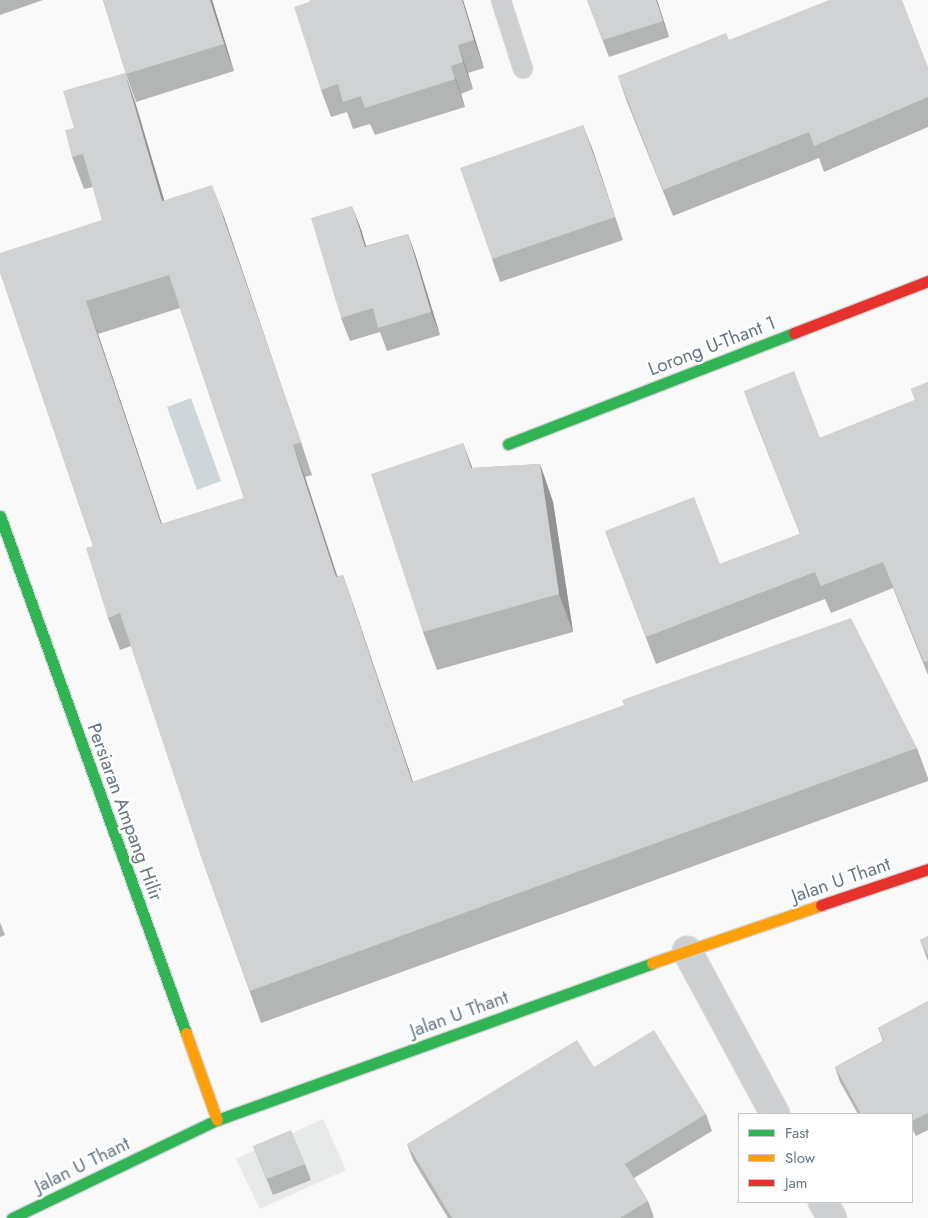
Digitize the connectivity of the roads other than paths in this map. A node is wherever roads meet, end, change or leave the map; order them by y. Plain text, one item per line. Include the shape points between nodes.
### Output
1 (501, 0) edge
2 (523, 69) dead end
3 (928, 281) edge
4 (508, 444) dead end
5 (0, 516) edge
6 (928, 869) edge
7 (687, 951) junction
8 (775, 1113) edge
9 (217, 1120) junction
10 (824, 1203) edge
11 (12, 1218) edge
12 (832, 1218) edge

1 - 2 lane
3 - 4 street, Lorong U-Thant 1
5 - 9 street, Persiaran Ampang Hilir
6 - 7 street, Jalan U Thant
7 - 8 street
7 - 9 street, Jalan U Thant
9 - 11 street, Jalan U Thant
10 - 12 street

